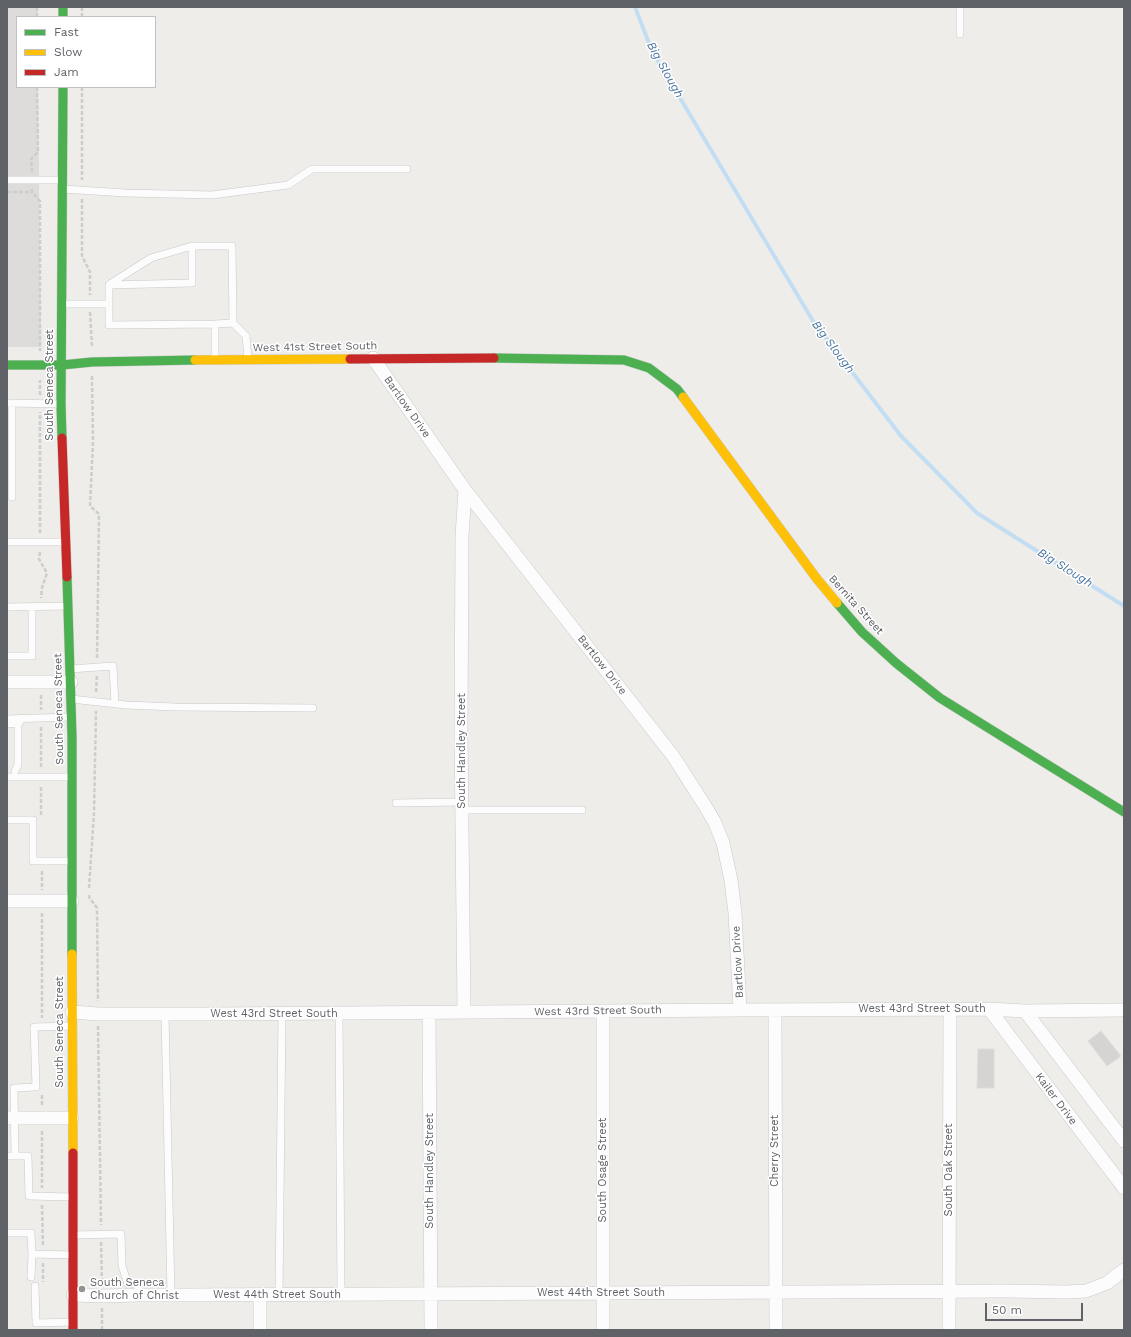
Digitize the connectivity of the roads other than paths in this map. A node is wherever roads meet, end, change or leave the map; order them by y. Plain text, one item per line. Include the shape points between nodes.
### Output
1 (960, 7) edge
2 (960, 34) dead end
3 (63, 88) edge
4 (407, 169) dead end
5 (7, 180) edge
6 (62, 184) junction
7 (192, 246) junction
8 (109, 285) junction
9 (62, 304) junction
10 (109, 304) junction
11 (233, 323) junction
12 (215, 324) junction
13 (373, 358) junction
14 (215, 360) junction
15 (248, 360) junction
16 (624, 360) joint
17 (7, 365) edge
18 (62, 365) junction
19 (9, 403) edge
20 (61, 404) junction
21 (465, 490) junction
22 (12, 497) dead end
23 (7, 542) edge
24 (66, 542) junction
25 (68, 606) junction
26 (7, 607) edge
27 (32, 607) junction
28 (7, 656) edge
29 (70, 675) junction
30 (7, 682) edge
31 (71, 699) junction
32 (115, 704) junction
33 (313, 708) dead end
34 (71, 717) junction
35 (24, 718) junction
36 (7, 719) edge
37 (18, 723) junction
38 (7, 724) edge
39 (7, 771) edge
40 (15, 771) junction
41 (7, 777) edge
42 (25, 777) junction
43 (72, 777) junction
44 (396, 803) dead end
45 (462, 806) junction
46 (582, 810) dead end
47 (1124, 812) edge
48 (7, 820) edge
49 (72, 860) junction
50 (7, 901) edge
51 (72, 901) junction
52 (950, 1009) junction
53 (989, 1009) junction
54 (740, 1010) junction
55 (775, 1010) junction
56 (1124, 1010) edge
57 (603, 1011) junction
58 (1025, 1011) junction
59 (72, 1012) junction
60 (464, 1012) junction
61 (339, 1013) junction
62 (429, 1013) junction
63 (165, 1014) junction
64 (282, 1014) junction
65 (72, 1026) junction
66 (11, 1118) edge
67 (72, 1118) junction
68 (1124, 1141) edge
69 (7, 1156) edge
70 (15, 1156) junction
71 (1124, 1188) edge
72 (72, 1197) junction
73 (7, 1233) edge
74 (73, 1234) junction
75 (32, 1254) junction
76 (73, 1255) junction
77 (1124, 1270) edge
78 (31, 1277) dead end
79 (35, 1286) dead end
80 (949, 1291) junction
81 (776, 1292) junction
82 (603, 1293) junction
83 (138, 1294) junction
84 (279, 1294) junction
85 (341, 1294) junction
86 (430, 1294) junction
87 (73, 1295) junction
88 (171, 1295) junction
89 (260, 1295) junction
90 (73, 1326) edge
91 (260, 1330) edge
92 (431, 1330) edge
93 (603, 1330) edge
94 (776, 1330) edge
95 (949, 1330) edge

1 - 2 lane
3 - 6 street, South Seneca Street
4 - 6 lane via 312,169 288,185 212,195 125,193
5 - 6 lane
6 - 9 street, South Seneca Street
7 - 8 lane via 151,258
7 - 8 lane via 192,283
7 - 11 lane via 232,246
8 - 10 lane
9 - 10 lane
9 - 18 street, South Seneca Street
10 - 12 lane via 109,325
11 - 12 lane
11 - 15 lane via 246,336
12 - 14 lane
13 - 15 street, West 41st Street South
13 - 16 street, West 41st Street South
13 - 21 street, Bartlow Drive
14 - 15 street, West 41st Street South
14 - 18 street, West 41st Street South via 92,362
16 - 47 street, Bernita Street via 649,368 677,389 817,579 862,632 890,658 940,698
17 - 18 street, West 41st Street South
18 - 20 street, South Seneca Street
19 - 20 lane
19 - 22 lane
20 - 24 street, South Seneca Street
21 - 45 street, South Handley Street via 462,549
21 - 54 street, Bartlow Drive via 673,756 715,823 723,843 736,912
23 - 24 lane
24 - 25 street, South Seneca Street
25 - 27 lane
25 - 29 street, South Seneca Street
26 - 27 lane
27 - 28 lane via 32,656
29 - 30 street via 41,682
29 - 31 street, South Seneca Street
29 - 32 lane via 113,666
31 - 32 lane
31 - 34 street, South Seneca Street
32 - 33 lane
34 - 35 lane
34 - 43 street, South Seneca Street
35 - 36 lane
35 - 37 lane
37 - 38 lane
37 - 40 lane via 18,766
39 - 40 lane
40 - 42 lane
41 - 42 lane
42 - 43 lane
43 - 49 street, South Seneca Street
44 - 45 lane
45 - 46 lane
45 - 60 street, South Handley Street
48 - 49 lane via 33,820 33,860
49 - 51 street, South Seneca Street
50 - 51 street
51 - 59 street, South Seneca Street
52 - 53 street, West 43rd Street South
52 - 55 street, West 43rd Street South
52 - 80 street, South Oak Street
53 - 58 street, West 43rd Street South
53 - 71 street, Kailer Drive
54 - 55 street, West 43rd Street South
54 - 57 street, West 43rd Street South
55 - 81 street, Cherry Street
56 - 58 street, West 43rd Street South
57 - 60 street, West 43rd Street South
57 - 82 street, South Osage Street
58 - 68 street
59 - 63 street, West 43rd Street South
59 - 65 street, South Seneca Street
60 - 62 street, West 43rd Street South
61 - 62 street, West 43rd Street South
61 - 64 street, West 43rd Street South
61 - 85 lane
62 - 86 street, South Handley Street
63 - 64 street, West 43rd Street South
63 - 88 lane
64 - 84 lane
65 - 66 lane via 34,1027 36,1087 14,1088
65 - 67 street, South Seneca Street
66 - 67 street
66 - 70 lane
67 - 72 street, South Seneca Street
69 - 70 lane
70 - 72 lane via 28,1156 29,1196
72 - 74 street, South Seneca Street
73 - 75 lane via 31,1233
74 - 76 street, South Seneca Street
74 - 83 lane via 121,1234 122,1266 128,1284 138,1284
75 - 76 lane
75 - 78 lane
76 - 87 street, South Seneca Street
77 - 80 street, West 44th Street South via 1107,1284 1086,1291
79 - 90 lane via 36,1323
80 - 81 street, West 44th Street South
80 - 95 street, South Oak Street
81 - 82 street, West 44th Street South
81 - 94 street, Cherry Street
82 - 86 street, West 44th Street South
82 - 93 street, South Osage Street
83 - 87 street, West 44th Street South
83 - 88 street, West 44th Street South
84 - 85 street, West 44th Street South
84 - 89 street, West 44th Street South
85 - 86 street, West 44th Street South
86 - 92 street, South Handley Street
87 - 90 street, South Seneca Street
88 - 89 street, West 44th Street South
89 - 91 street

